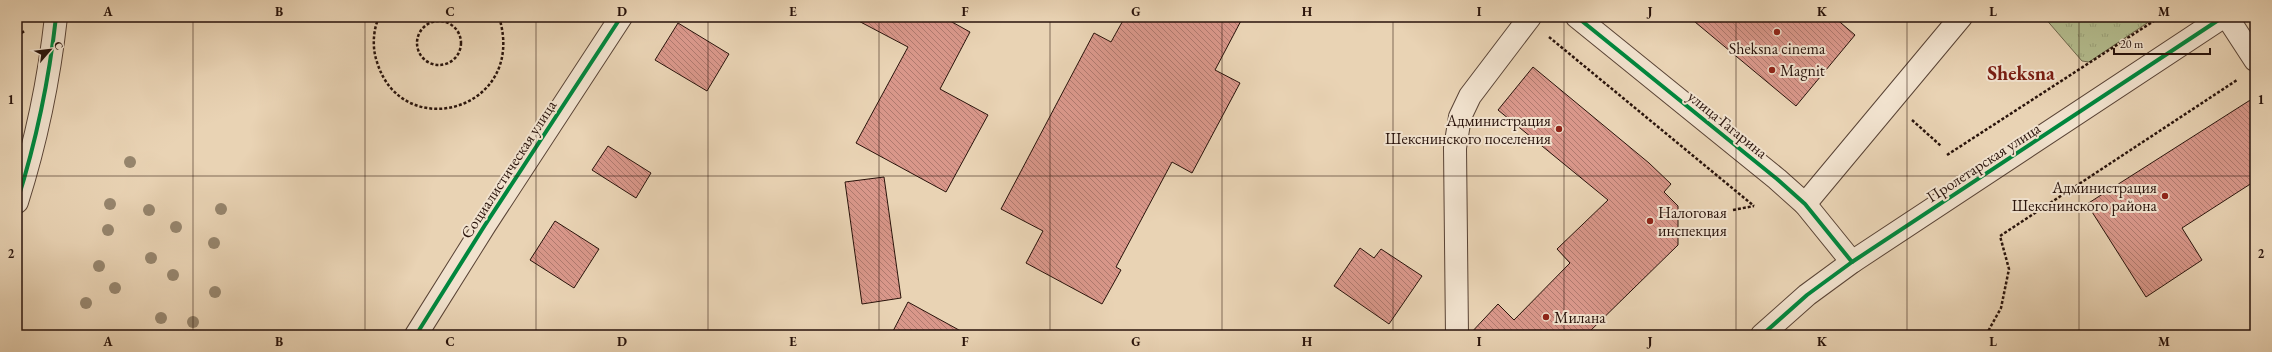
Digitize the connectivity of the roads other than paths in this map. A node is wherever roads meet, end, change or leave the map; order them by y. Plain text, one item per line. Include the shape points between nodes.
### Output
1 (56, 17) edge
2 (621, 17) edge
3 (1577, 17) edge
4 (1961, 17) edge
5 (2223, 17) edge
6 (2227, 17) edge
7 (1529, 18) edge
8 (2255, 60) edge
9 (17, 202) edge
10 (1805, 204) junction
11 (1852, 262) junction
12 (416, 335) edge
13 (1456, 335) edge
14 (1762, 335) edge

1 - 9 street via 43,106
2 - 12 street, Социалистическая улица
3 - 10 street, улица Гагарина via 1777,178
4 - 10 street
5 - 11 street, Пролетарская улица
6 - 8 street
7 - 13 street via 1470,96 1460,117 1454,148
10 - 11 street, улица Гагарина
11 - 14 street, Пролетарская улица via 1808,295

